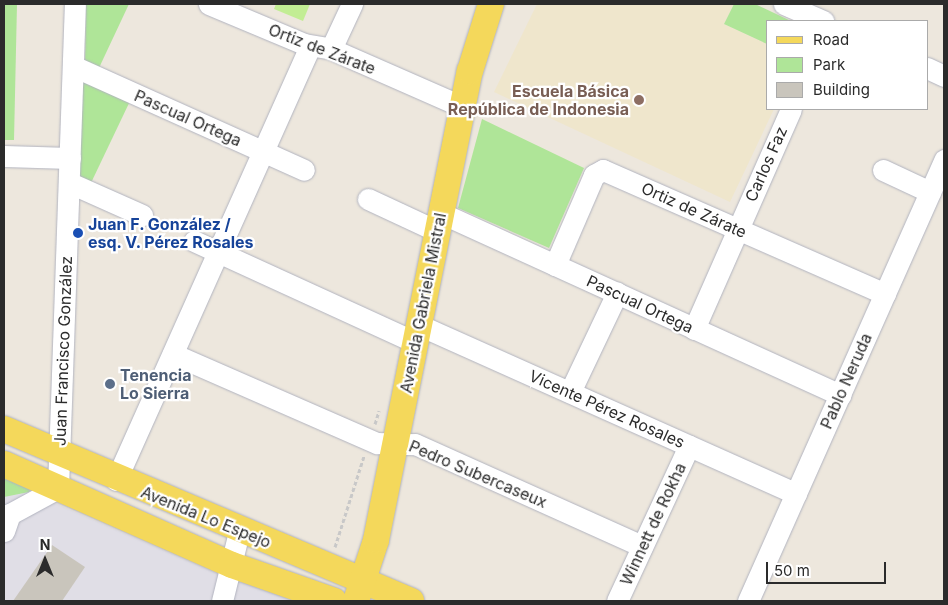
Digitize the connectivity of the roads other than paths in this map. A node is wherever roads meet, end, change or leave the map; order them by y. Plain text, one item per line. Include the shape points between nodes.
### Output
1 (75, 4) edge
2 (209, 4) edge
3 (352, 4) edge
4 (491, 4) edge
5 (784, 4) edge
6 (233, 9) edge
7 (821, 20) edge
8 (310, 46) junction
9 (331, 49) junction
10 (73, 66) junction
11 (928, 68) edge
12 (944, 76) edge
13 (463, 107) junction
14 (791, 110) edge
15 (265, 153) junction
16 (4, 156) edge
17 (70, 158) junction
18 (944, 160) edge
19 (304, 170) dead end
20 (883, 170) dead end
21 (70, 183) junction
22 (930, 192) junction
23 (368, 199) dead end
24 (142, 215) dead end
25 (439, 222) junction
26 (738, 229) junction
27 (194, 241) dead end
28 (220, 253) junction
29 (555, 265) junction
30 (617, 293) junction
31 (885, 294) junction
32 (694, 329) junction
33 (417, 333) junction
34 (174, 354) junction
35 (570, 392) junction
36 (840, 396) junction
37 (4, 429) edge
38 (395, 443) junction
39 (689, 446) junction
40 (59, 454) junction
41 (4, 464) edge
42 (116, 480) junction
43 (58, 488) junction
44 (796, 494) junction
45 (4, 530) edge
46 (239, 532) junction
47 (642, 546) junction
48 (232, 565) junction
49 (360, 590) edge
50 (222, 601) edge
51 (334, 601) edge
52 (411, 601) edge
53 (617, 601) edge
54 (748, 601) edge

1 - 10 street, Juan Francisco González
2 - 6 street, Ortiz de Zárate
3 - 9 street
4 - 13 main road, Avenida Gabriela Mistral
5 - 7 street
6 - 8 street, Ortiz de Zárate
8 - 9 street, Ortiz de Zárate
8 - 15 street
9 - 13 street, Ortiz de Zárate
10 - 15 street, Pascual Ortega
10 - 17 street, Juan Francisco González
11 - 12 street
13 - 25 main road, Avenida Gabriela Mistral
14 - 26 street, Carlos Faz
15 - 19 street, Pascual Ortega
15 - 28 street
16 - 17 street
17 - 21 street, Juan Francisco González
18 - 22 street, Pablo Neruda
20 - 22 street
21 - 24 street
21 - 40 street, Juan Francisco González
22 - 31 street, Pablo Neruda
23 - 25 street, Pascual Ortega
25 - 29 street, Pascual Ortega
25 - 33 main road, Avenida Gabriela Mistral
26 - 29 street, Ortiz de Zárate via 603,170 594,175
26 - 31 street, Ortiz de Zárate
26 - 32 street, Carlos Faz
27 - 28 street, Vicente Pérez Rosales
28 - 33 street, Vicente Pérez Rosales
28 - 34 street
29 - 30 street, Pascual Ortega
30 - 32 street, Pascual Ortega
30 - 35 street
31 - 36 street, Pablo Neruda
32 - 36 street, Pascual Ortega
33 - 35 street, Vicente Pérez Rosales
33 - 38 main road, Avenida Gabriela Mistral
34 - 38 street, Pedro Subercaseux via 377,443
34 - 42 street
35 - 39 street, Vicente Pérez Rosales
36 - 44 street, Pablo Neruda
37 - 40 main road, Avenida Lo Espejo
38 - 47 street, Pedro Subercaseux via 415,444
38 - 49 main road, Avenida Gabriela Mistral via 376,540
39 - 44 street, Vicente Pérez Rosales
39 - 47 street, Winnett de Rokha
40 - 42 main road, Avenida Lo Espejo
40 - 43 street, Juan Francisco González
41 - 43 main road, Avenida Lo Espejo
42 - 46 main road, Avenida Lo Espejo
43 - 45 street via 10,514
43 - 48 main road, Avenida Lo Espejo
44 - 54 street, Pablo Neruda
46 - 48 street
46 - 49 main road, Avenida Lo Espejo
47 - 53 street, Winnett de Rokha
48 - 50 street
48 - 51 main road, Avenida Lo Espejo
49 - 52 main road, Avenida Lo Espejo

